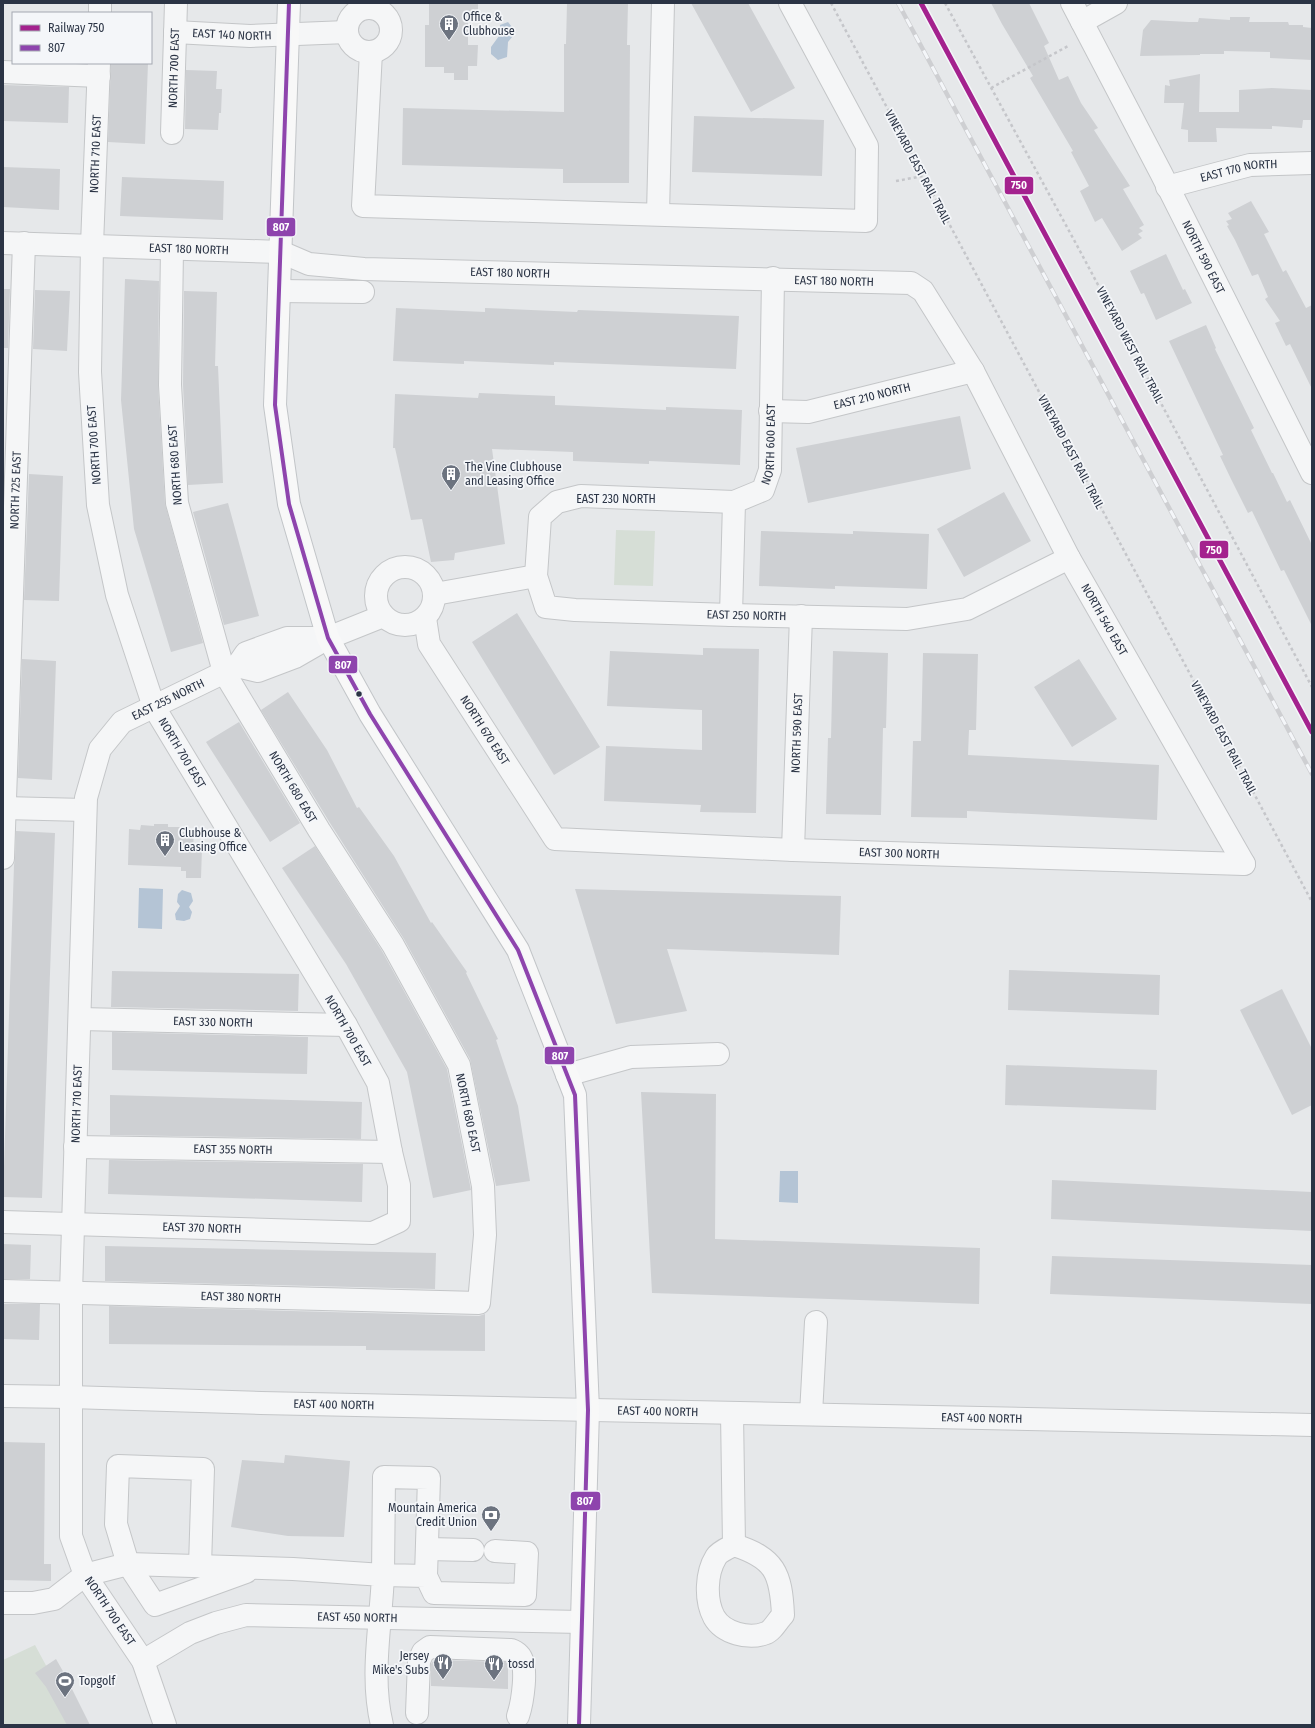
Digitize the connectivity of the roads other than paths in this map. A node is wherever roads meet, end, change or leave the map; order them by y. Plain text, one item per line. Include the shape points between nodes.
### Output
1 (176, 3) edge
2 (289, 3) edge
3 (663, 3) edge
4 (790, 3) edge
5 (1116, 3) edge
6 (371, 5) edge
7 (1077, 12) edge
8 (175, 32) junction
9 (347, 32) junction
10 (289, 35) junction
11 (371, 52) junction
12 (99, 70) edge
13 (3, 72) edge
14 (172, 133) dead end
15 (1312, 163) edge
16 (1167, 187) junction
17 (658, 214) junction
18 (13, 243) edge
19 (92, 245) junction
20 (172, 249) junction
21 (281, 252) junction
22 (773, 278) junction
23 (279, 291) junction
24 (363, 292) dead end
25 (973, 371) junction
26 (770, 411) junction
27 (1312, 473) edge
28 (734, 502) junction
29 (1069, 558) junction
30 (536, 576) junction
31 (435, 594) junction
32 (731, 615) junction
33 (383, 616) junction
34 (801, 616) junction
35 (425, 618) junction
36 (328, 638) junction
37 (231, 669) junction
38 (154, 707) junction
39 (4, 808) edge
40 (86, 810) junction
41 (555, 839) joint
42 (793, 850) junction
43 (3, 858) edge
44 (1244, 864) joint
45 (80, 1019) junction
46 (346, 1025) junction
47 (718, 1054) dead end
48 (567, 1075) junction
49 (75, 1147) junction
50 (391, 1152) junction
51 (399, 1221) joint
52 (3, 1222) edge
53 (73, 1225) junction
54 (3, 1291) edge
55 (71, 1293) junction
56 (480, 1303) joint
57 (816, 1322) dead end
58 (3, 1396) edge
59 (70, 1397) junction
60 (588, 1410) junction
61 (732, 1413) junction
62 (811, 1414) junction
63 (1312, 1425) edge
64 (734, 1545) dead end
65 (427, 1549) junction
66 (473, 1550) dead end
67 (496, 1551) dead end
68 (128, 1564) junction
69 (200, 1566) junction
70 (258, 1568) junction
71 (85, 1575) junction
72 (383, 1575) junction
73 (426, 1576) junction
74 (3, 1603) edge
75 (380, 1618) junction
76 (581, 1622) junction
77 (143, 1661) junction
78 (417, 1713) dead end
79 (518, 1716) dead end
80 (166, 1725) edge
81 (382, 1725) edge
82 (579, 1725) edge

1 - 8 street, NORTH 700 EAST
2 - 10 main road
3 - 17 street
4 - 17 street via 867,146 866,221
5 - 7 street
6 - 9 street via 356,12 348,24
6 - 11 street via 388,18 392,32 386,45
7 - 16 street, NORTH 590 EAST
8 - 10 street, EAST 140 NORTH via 250,36
8 - 14 street, NORTH 700 EAST
9 - 10 street, EAST 140 NORTH
9 - 11 street via 353,46
10 - 21 main road
11 - 17 street via 363,206
12 - 13 street
12 - 19 street, NORTH 710 EAST
15 - 16 street, EAST 170 NORTH via 1250,165
16 - 27 street, NORTH 590 EAST
18 - 19 street, EAST 180 NORTH
18 - 39 street, NORTH 725 EAST
19 - 20 street, EAST 180 NORTH
19 - 38 street, NORTH 700 EAST via 90,372 98,505 117,595
20 - 21 street, EAST 180 NORTH
20 - 37 street, NORTH 680 EAST via 170,385 177,503
21 - 22 street, EAST 180 NORTH via 309,264 348,268
21 - 23 main road
22 - 25 street, EAST 180 NORTH via 912,283 923,291
22 - 26 street, NORTH 600 EAST
23 - 24 street
23 - 36 main road via 275,405 289,504
25 - 26 street, EAST 210 NORTH via 808,412
25 - 29 street, NORTH 540 EAST
26 - 28 street, NORTH 600 EAST via 770,470 763,490
28 - 30 street, EAST 230 NORTH via 581,496 557,502 540,517
28 - 32 street
29 - 34 street, EAST 250 NORTH via 967,609 907,619
29 - 44 street, NORTH 540 EAST
30 - 31 street
30 - 32 street, EAST 250 NORTH via 546,607
31 - 33 street via 433,585 419,570 399,567 389,571 379,582 375,597
31 - 35 street via 431,612
32 - 34 street, EAST 250 NORTH
33 - 35 street via 390,622 408,626
33 - 36 street
34 - 42 street, NORTH 590 EAST
35 - 41 street, NORTH 670 EAST via 429,644
36 - 37 street, EAST 255 NORTH via 287,638 246,653
36 - 48 main road via 370,714 518,950
37 - 38 street, EAST 255 NORTH
37 - 56 street, NORTH 680 EAST via 319,830 393,945 459,1065 483,1186 485,1235
38 - 40 street, EAST 255 NORTH via 122,722 100,749 86,798
38 - 46 street, NORTH 700 EAST
39 - 40 street
39 - 43 street, NORTH 725 EAST
40 - 45 street, NORTH 710 EAST
41 - 42 street, EAST 300 NORTH
42 - 44 street, EAST 300 NORTH
45 - 46 street, EAST 330 NORTH
45 - 49 street, NORTH 710 EAST
46 - 50 street, NORTH 700 EAST via 378,1083
47 - 48 street via 631,1057
48 - 60 main road via 575,1095
49 - 50 street, EAST 355 NORTH
49 - 53 street, NORTH 710 EAST
50 - 51 street, NORTH 700 EAST via 400,1185
51 - 53 street, EAST 370 NORTH via 373,1232
52 - 53 street, EAST 370 NORTH
53 - 55 street, NORTH 710 EAST
54 - 55 street, EAST 380 NORTH
55 - 56 street, EAST 380 NORTH
55 - 59 street, NORTH 710 EAST
57 - 62 street
58 - 59 street, EAST 400 NORTH
59 - 60 street, EAST 400 NORTH
59 - 71 street, NORTH 700 EAST via 71,1536
60 - 61 street, EAST 400 NORTH
60 - 76 main road
61 - 62 street, EAST 400 NORTH
61 - 64 street
62 - 63 street, EAST 400 NORTH
65 - 66 street
65 - 72 street via 429,1478 384,1477
65 - 73 street
67 - 73 street via 527,1553 525,1595 434,1593
68 - 69 street
68 - 69 street via 116,1524 118,1466 203,1469
68 - 70 street via 155,1605
68 - 71 street
69 - 70 street
70 - 72 street
71 - 74 street via 54,1599 33,1603
71 - 77 street, NORTH 700 EAST
72 - 73 street
72 - 75 street
75 - 76 street, EAST 450 NORTH
75 - 77 street, EAST 450 NORTH via 246,1615 190,1633
75 - 81 street via 376,1663
76 - 82 main road
77 - 80 street, NORTH 700 EAST
78 - 79 street via 419,1661 423,1652 430,1647 438,1647 511,1650 520,1655 523,1665 522,1703

